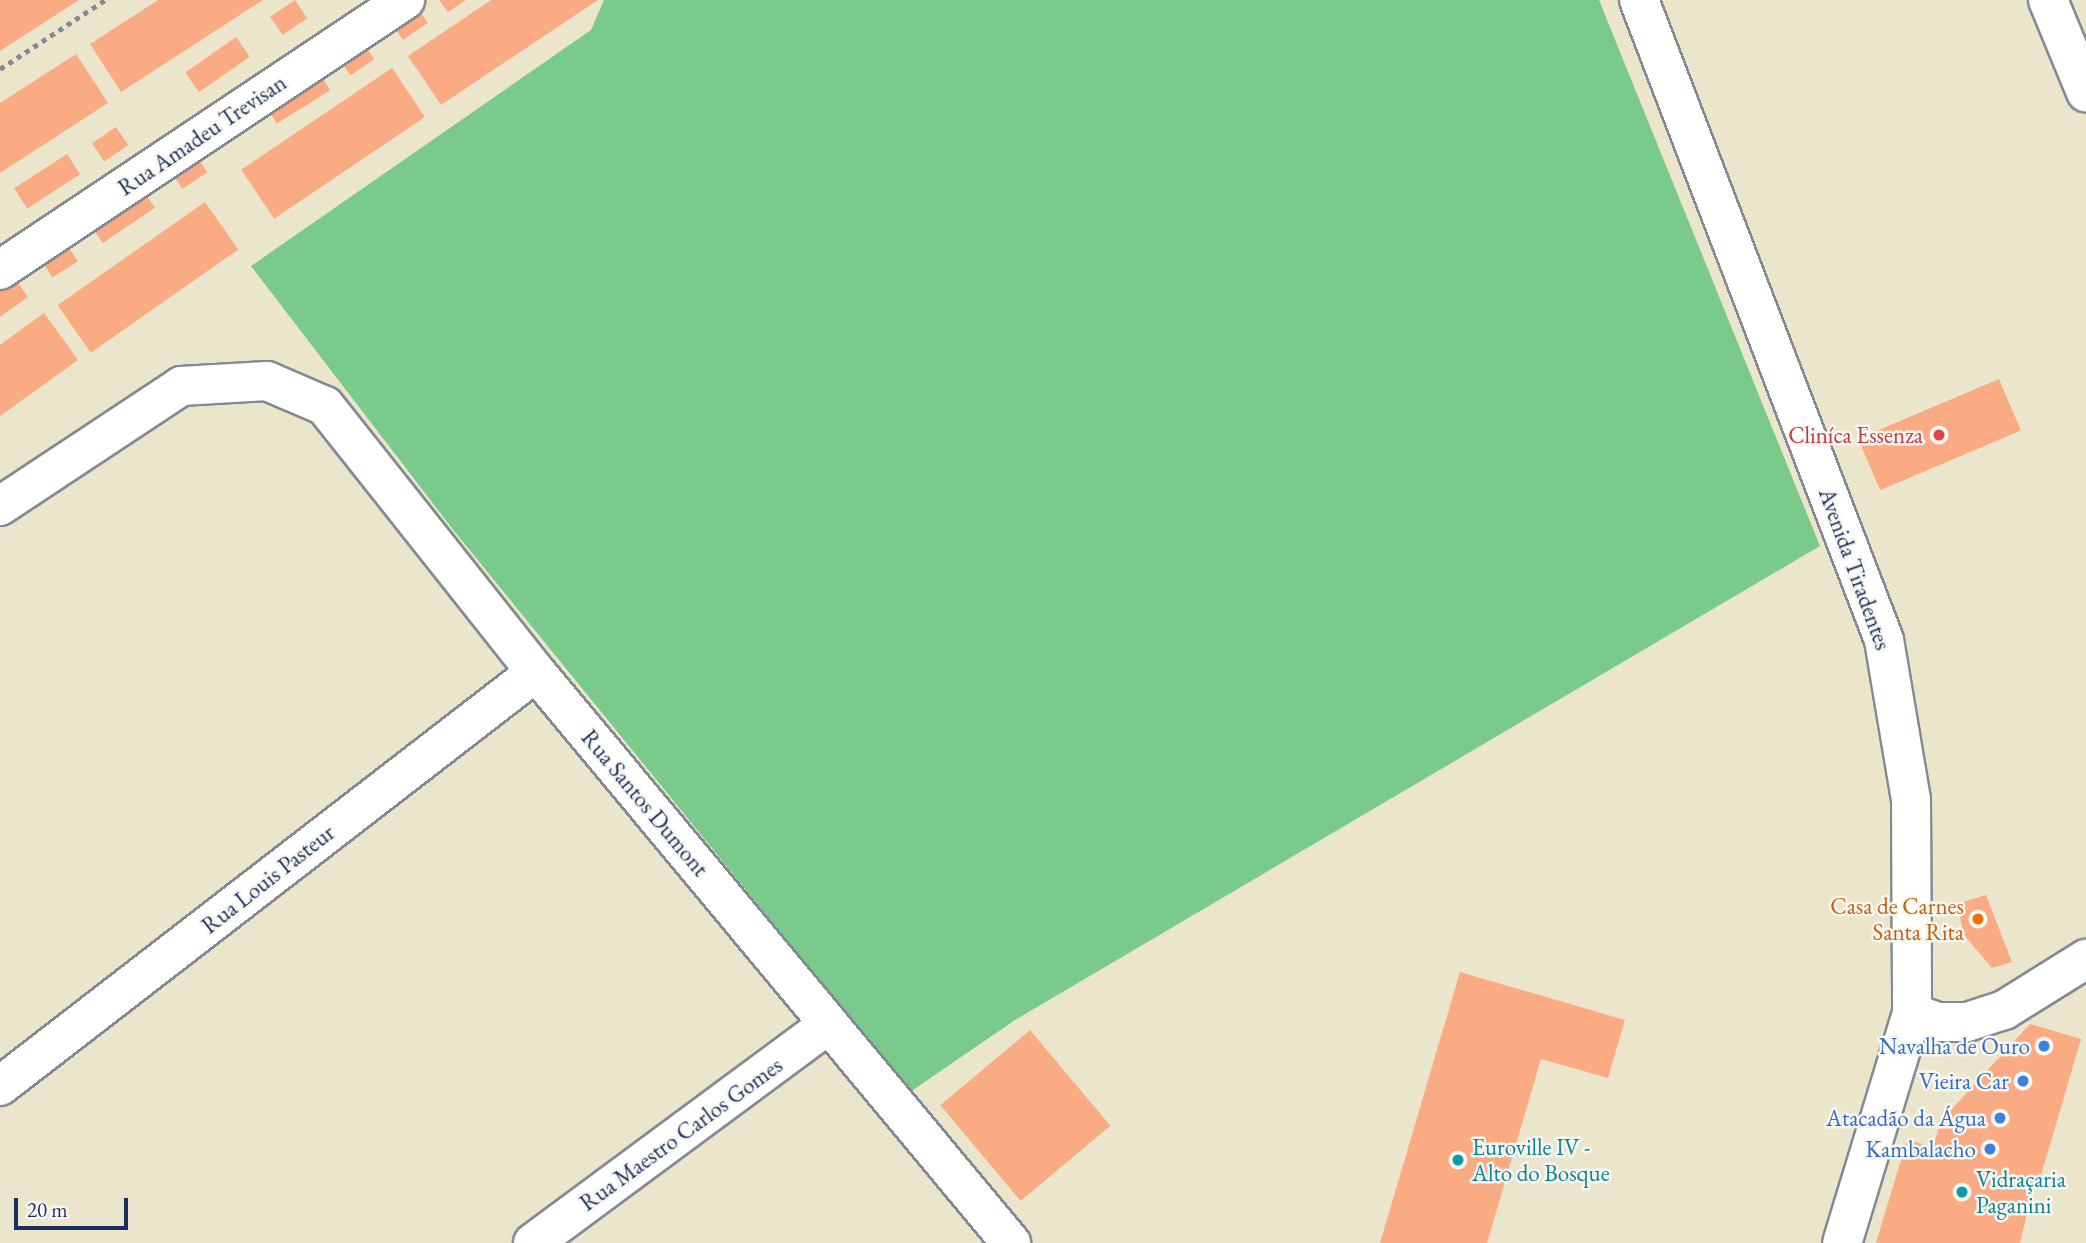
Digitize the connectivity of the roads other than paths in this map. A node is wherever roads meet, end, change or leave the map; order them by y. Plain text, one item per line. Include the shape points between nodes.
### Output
1 (405, 0) edge
2 (1639, 0) edge
3 (2048, 0) edge
4 (2086, 92) edge
5 (0, 270) edge
6 (0, 506) edge
7 (536, 672) junction
8 (2086, 959) edge
9 (1912, 1013) junction
10 (829, 1024) junction
11 (0, 1086) edge
12 (533, 1243) edge
13 (1010, 1243) edge
14 (1842, 1243) edge

1 - 5 street, Rua Amadeu Trevisan
2 - 9 street, Avenida Tiradentes via 1884,640 1911,799
3 - 4 street
6 - 7 street, Rua Santos Dumont via 181,386 267,381 325,406
7 - 10 street, Rua Santos Dumont
7 - 11 street, Rua Louis Pasteur
8 - 9 street via 2004,1010 1967,1022 1938,1022
9 - 14 street, Avenida Tiradentes
10 - 12 street, Rua Maestro Carlos Gomes
10 - 13 street, Rua Santos Dumont

